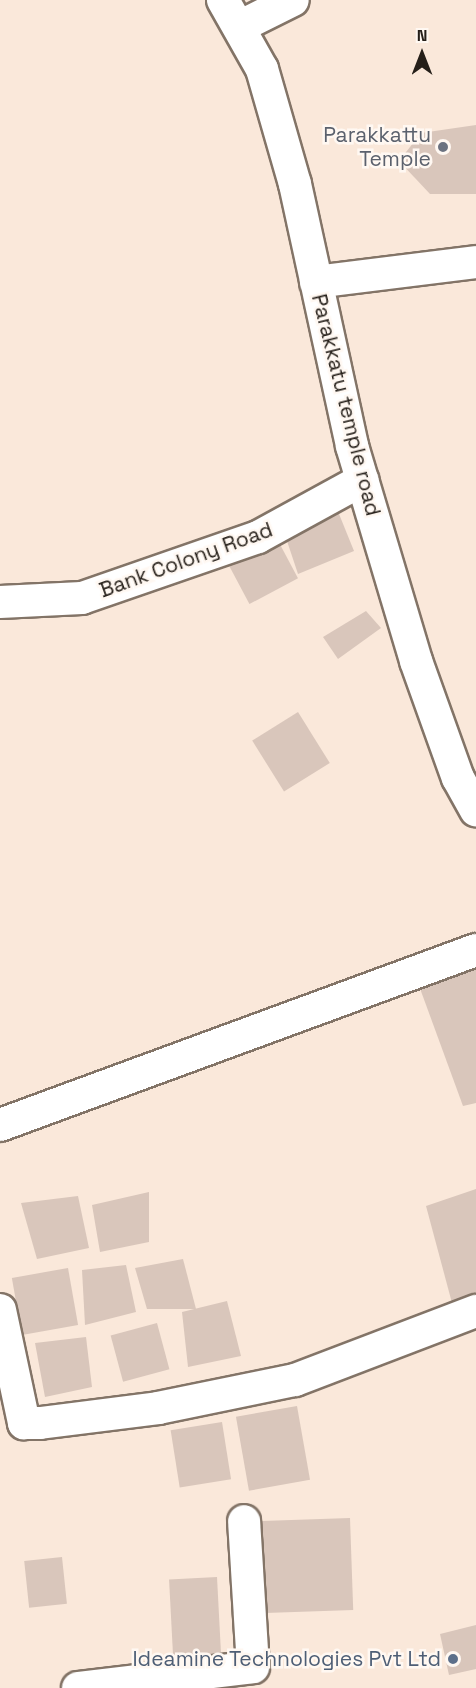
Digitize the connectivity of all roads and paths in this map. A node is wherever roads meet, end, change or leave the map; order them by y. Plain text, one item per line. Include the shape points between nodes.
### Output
1 (223, 0) edge
2 (292, 0) edge
3 (239, 27) junction
4 (476, 262) edge
5 (316, 282) junction
6 (362, 480) junction
7 (0, 602) edge
8 (476, 751) edge
9 (458, 778) junction
10 (476, 810) edge
11 (476, 950) edge
12 (0, 1125) edge
13 (0, 1310) edge
14 (476, 1311) edge
15 (244, 1521) dead end
16 (78, 1688) edge

1 - 3 street, Parakkatu temple road
2 - 3 street
3 - 5 street, Parakkatu temple road via 265,81 295,184
4 - 5 street
5 - 6 street, Parakkatu temple road
6 - 7 street, Bank Colony Road via 258,537 82,598
6 - 9 street, Parakkatu temple road via 416,661
8 - 9 street
9 - 10 street, Parakkatu temple road
11 - 12 street
13 - 14 street via 24,1423 158,1408 295,1380
15 - 16 street via 253,1667

